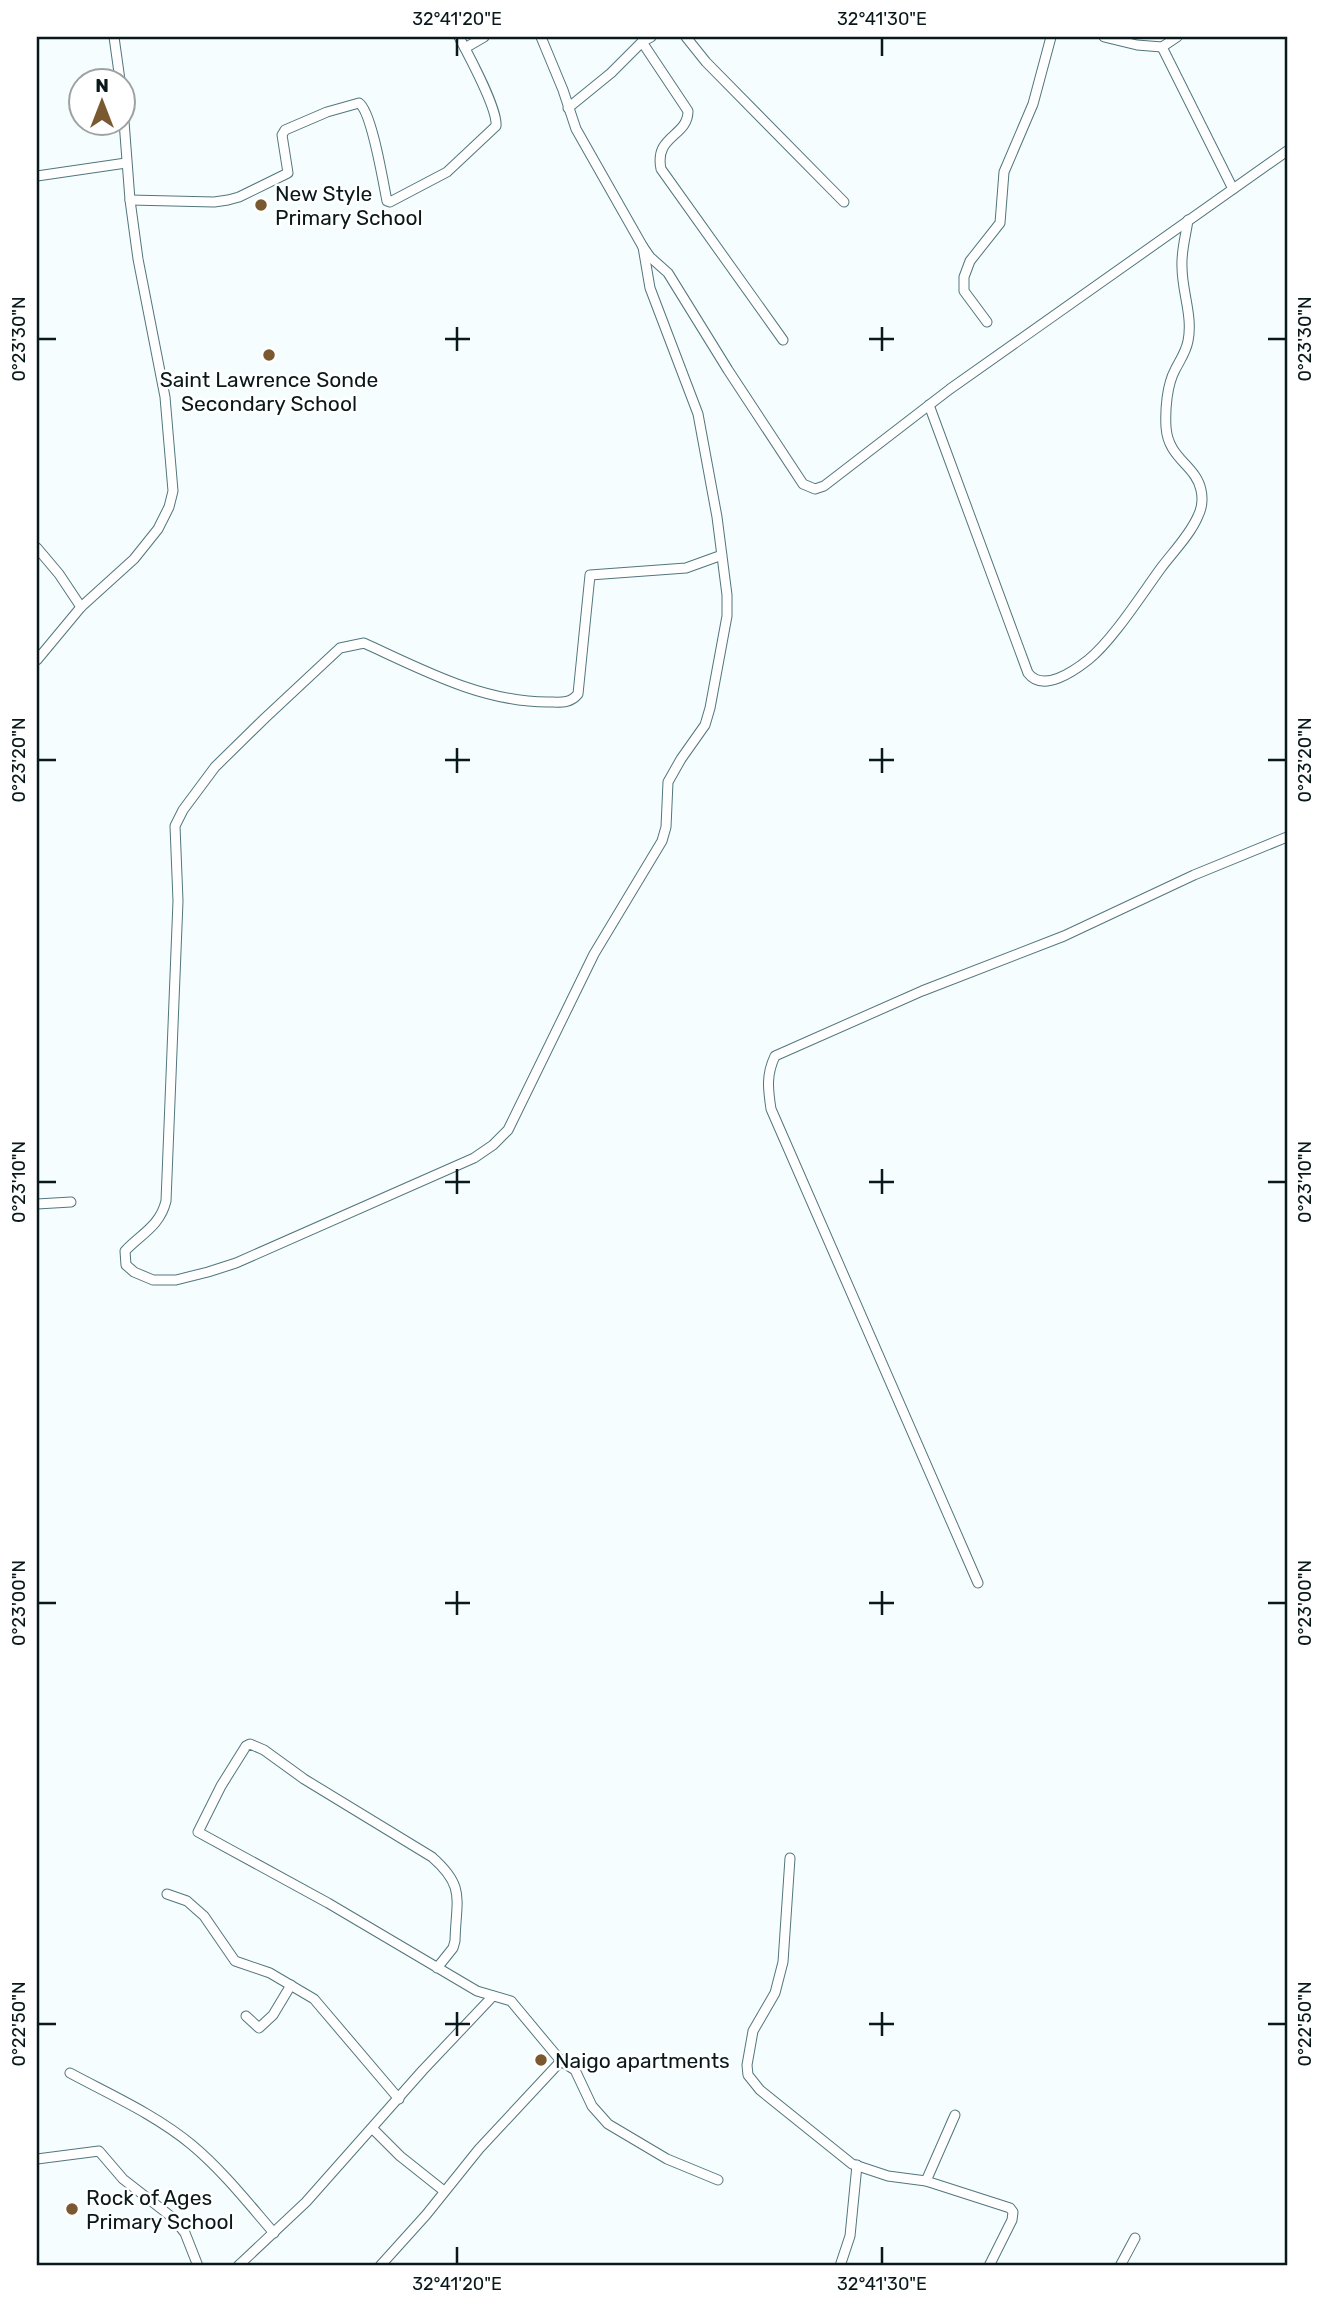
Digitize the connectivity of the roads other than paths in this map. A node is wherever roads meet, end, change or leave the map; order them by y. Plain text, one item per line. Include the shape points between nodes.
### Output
1 (114, 37) edge
2 (459, 37) edge
3 (484, 37) edge
4 (541, 37) edge
5 (651, 37) edge
6 (686, 37) edge
7 (1051, 37) edge
8 (1104, 37) edge
9 (1177, 37) edge
10 (642, 42) junction
11 (1162, 47) junction
12 (465, 48) junction
13 (118, 66) edge
14 (568, 108) junction
15 (124, 136) edge
16 (1287, 151) edge
17 (126, 163) junction
18 (37, 176) edge
19 (1233, 189) junction
20 (130, 200) junction
21 (844, 202) dead end
22 (1188, 220) junction
23 (643, 247) junction
24 (987, 322) dead end
25 (783, 340) dead end
26 (929, 405) junction
27 (37, 548) edge
28 (722, 555) junction
29 (82, 607) junction
30 (37, 660) edge
31 (1287, 837) edge
32 (71, 1202) dead end
33 (37, 1204) edge
34 (978, 1583) dead end
35 (790, 1858) dead end
36 (167, 1894) dead end
37 (437, 1968) junction
38 (291, 1985) junction
39 (493, 1996) junction
40 (246, 2015) dead end
41 (561, 2061) junction
42 (70, 2073) dead end
43 (399, 2099) junction
44 (955, 2115) dead end
45 (373, 2129) junction
46 (37, 2160) edge
47 (857, 2165) junction
48 (718, 2180) dead end
49 (926, 2181) junction
50 (444, 2190) junction
51 (274, 2233) junction
52 (1135, 2238) dead end
53 (198, 2266) edge
54 (238, 2266) edge
55 (380, 2266) edge
56 (840, 2266) edge
57 (989, 2266) edge
58 (1120, 2266) edge

1 - 13 street
2 - 12 street
3 - 12 street
4 - 14 street
5 - 10 street
6 - 21 street
7 - 24 street via 1033,104 1004,172 1000,223 970,261 964,277 964,291
8 - 11 street
9 - 11 street
10 - 14 street
10 - 25 street via 688,111 687,121 663,145 661,169
11 - 19 street
12 - 20 street via 497,121 495,129 447,172 390,202 364,107 359,103 285,130 289,173 239,197 214,202
14 - 23 street
15 - 17 street
16 - 19 street
17 - 18 street
17 - 20 street
19 - 22 street
20 - 29 street via 165,397 173,491 158,529 134,559
22 - 26 street
22 - 26 street via 1182,268 1190,322 1188,342 1170,384 1166,425 1174,453 1201,488 1202,504 1191,529 1117,627 1078,668 1041,682 1028,673
23 - 26 street via 668,273 809,488 824,486
23 - 28 street via 650,288 698,414
27 - 29 street
28 - 28 street via 727,616 710,708 705,725 668,782 662,841 594,954 508,1130 474,1158 236,1263 176,1280 153,1280 134,1272 126,1265 125,1251 156,1225 166,1202 177,901 175,826 215,767 340,648 364,642 486,695 566,702 578,694 590,575 687,568
29 - 30 street
31 - 34 street via 775,1056 768,1071 771,1109
32 - 33 street
35 - 47 street via 783,1962 775,1993 753,2031 748,2074 760,2090
36 - 38 street via 204,1916 235,1961 256,1966
37 - 37 street via 455,1941 456,1885 449,1873 432,1857 264,1750 246,1746 198,1832
37 - 39 street
38 - 40 street via 259,2028
38 - 43 street via 324,2009
39 - 41 street via 511,2001
39 - 43 street
41 - 48 street via 575,2070 592,2106 608,2124 667,2159
41 - 50 street
42 - 51 street via 190,2144 216,2166
43 - 45 street
44 - 49 street
45 - 50 street
45 - 51 street
46 - 53 street via 99,2151 123,2179 173,2218 185,2232
47 - 49 street via 888,2176
47 - 56 street via 850,2236
49 - 57 street via 1013,2212
50 - 55 street
51 - 54 street
52 - 58 street

